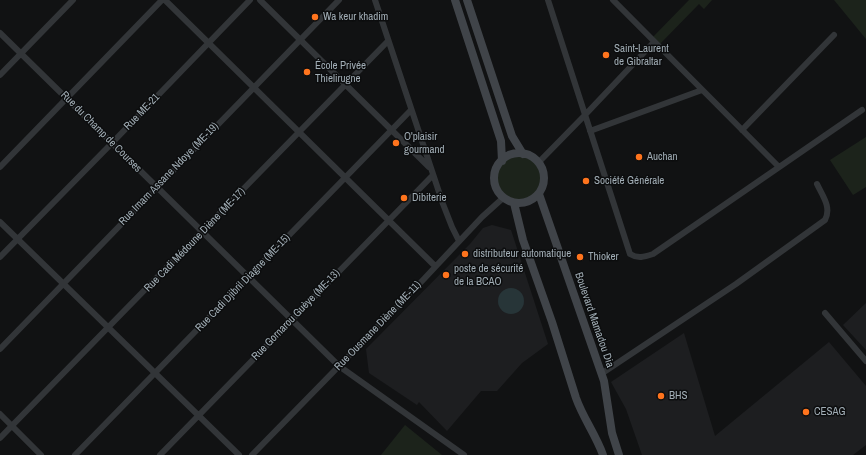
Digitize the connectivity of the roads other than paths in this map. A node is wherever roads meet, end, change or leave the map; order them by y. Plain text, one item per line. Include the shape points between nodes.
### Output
1 (73, 0) edge
2 (163, 0) edge
3 (250, 0) edge
4 (260, 0) edge
5 (339, 0) edge
6 (375, 0) edge
7 (455, 0) edge
8 (467, 0) edge
9 (548, 0) edge
10 (613, 0) edge
11 (0, 33) edge
12 (834, 35) dead end
13 (300, 40) junction
14 (388, 40) junction
15 (654, 42) junction
16 (208, 43) junction
17 (21, 53) junction
18 (0, 74) edge
19 (346, 84) junction
20 (254, 87) junction
21 (702, 90) junction
22 (67, 98) junction
23 (411, 110) junction
24 (862, 110) dead end
25 (585, 115) junction
26 (392, 130) junction
27 (742, 130) junction
28 (590, 131) junction
29 (299, 132) junction
30 (112, 143) junction
31 (523, 154) junction
32 (503, 160) junction
33 (539, 162) junction
34 (0, 167) edge
35 (779, 167) junction
36 (431, 168) junction
37 (433, 175) junction
38 (346, 178) junction
39 (817, 184) dead end
40 (157, 188) junction
41 (539, 194) junction
42 (503, 198) junction
43 (514, 203) junction
44 (389, 220) junction
45 (0, 222) edge
46 (202, 232) junction
47 (18, 239) junction
48 (459, 240) junction
49 (0, 257) edge
50 (435, 266) junction
51 (248, 277) junction
52 (63, 283) junction
53 (825, 312) dead end
54 (292, 320) junction
55 (108, 327) junction
56 (0, 349) edge
57 (866, 361) edge
58 (339, 366) junction
59 (155, 373) junction
60 (601, 374) junction
61 (0, 414) edge
62 (198, 415) junction
63 (12, 426) junction
64 (0, 438) edge
65 (41, 455) edge
66 (75, 455) edge
67 (160, 455) edge
68 (239, 455) edge
69 (252, 455) edge
70 (464, 455) edge
71 (603, 455) edge
72 (619, 455) edge

1 - 17 street
2 - 16 street
2 - 22 street
3 - 16 street, Rue ME-21
4 - 13 street
5 - 13 street, Rue Imam Assane Ndoye (ME-19)
6 - 14 street
7 - 32 street via 501,141
8 - 31 street via 512,136
9 - 25 street
10 - 15 street
11 - 17 street, Rue du Champ de Courses
12 - 27 street
13 - 19 street
13 - 20 street, Rue Imam Assane Ndoye (ME-19)
14 - 19 street, Rue Cadi Médoune Diène (ME-17)
14 - 23 street
15 - 21 street
15 - 25 street
16 - 20 street
16 - 30 street, Rue ME-21
17 - 18 street
17 - 22 street, Rue du Champ de Courses
19 - 26 street
19 - 29 street, Rue Cadi Médoune Diène (ME-17)
20 - 29 street
20 - 40 street, Rue Imam Assane Ndoye (ME-19)
21 - 27 street
21 - 28 street
22 - 30 street, Rue du Champ de Courses
22 - 34 street
23 - 26 street, Rue Cadi Djibril Diagne (ME-15)
23 - 36 street
24 - 35 street
25 - 28 street
25 - 33 street
26 - 36 street
26 - 38 street, Rue Cadi Djibril Diagne (ME-15)
27 - 35 street
28 - 35 street via 630,254 638,258 653,254
29 - 38 street
29 - 46 street, Rue Cadi Médoune Diène (ME-17)
30 - 40 street, Rue du Champ de Courses
30 - 47 street, Rue ME-21
31 - 32 street via 513,154
31 - 33 street via 532,156
32 - 42 street via 496,168 494,179 496,189
33 - 41 street via 544,180
36 - 37 street
37 - 44 street, Rue Gornarou Guèye (ME-13)
37 - 48 street via 452,228
38 - 44 street
38 - 51 street, Rue Cadi Djibril Diagne (ME-15)
39 - 60 street via 828,208 825,220 736,284
40 - 46 street, Rue du Champ de Courses
40 - 52 street, Rue Imam Assane Ndoye (ME-19)
41 - 43 street via 528,202
41 - 60 street, Boulevard Mamadou Dia
42 - 43 street
42 - 48 street, Rue Ousmane Diène (ME-11)
43 - 71 street via 523,240 576,398
44 - 50 street
44 - 54 street, Rue Gornarou Guèye (ME-13)
45 - 47 street
46 - 51 street, Rue du Champ de Courses
46 - 55 street, Rue Cadi Médoune Diène (ME-17)
47 - 49 street, Rue ME-21
47 - 52 street
48 - 50 street, Rue Ousmane Diène (ME-11)
50 - 58 street, Rue Ousmane Diène (ME-11)
51 - 54 street, Rue du Champ de Courses
51 - 59 street, Rue Cadi Djibril Diagne (ME-15)
52 - 55 street
52 - 56 street, Rue Imam Assane Ndoye (ME-19)
53 - 57 street
54 - 58 street, Rue du Champ de Courses
54 - 62 street, Rue Gornarou Guèye (ME-13)
55 - 59 street
55 - 63 street, Rue Cadi Médoune Diène (ME-17)
58 - 69 street, Rue Ousmane Diène (ME-11)
58 - 70 street, Rue du Champ de Courses
59 - 62 street
59 - 66 street, Rue Cadi Djibril Diagne (ME-15)
60 - 72 street, Boulevard Mamadou Dia via 612,433
61 - 63 street
62 - 67 street, Rue Gornarou Guèye (ME-13)
62 - 68 street
63 - 64 street, Rue Cadi Médoune Diène (ME-17)
63 - 65 street

